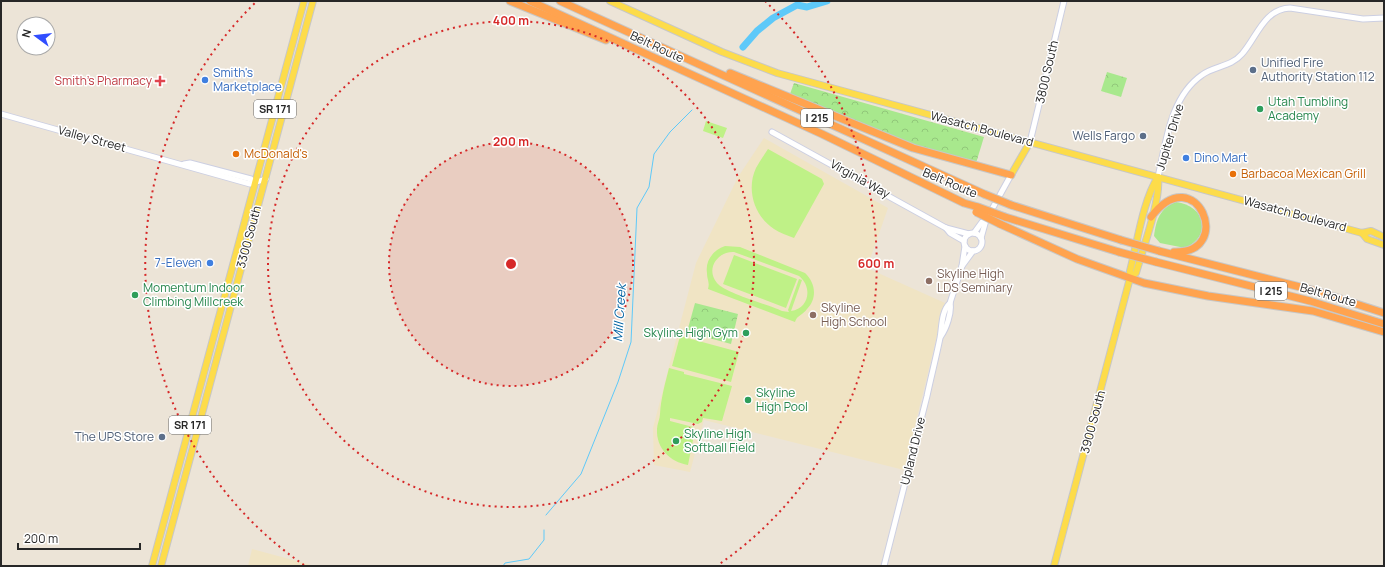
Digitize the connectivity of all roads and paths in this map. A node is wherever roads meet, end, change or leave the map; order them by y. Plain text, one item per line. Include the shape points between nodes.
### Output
1 (304, 1) edge
2 (313, 1) edge
3 (510, 1) edge
4 (530, 1) edge
5 (560, 1) edge
6 (610, 1) edge
7 (1064, 1) edge
8 (1384, 18) edge
9 (649, 42) junction
10 (662, 61) junction
11 (1, 114) edge
12 (772, 132) dead end
13 (1030, 142) junction
14 (1011, 175) junction
15 (1158, 177) junction
16 (266, 179) junction
17 (255, 183) junction
18 (977, 209) junction
19 (1151, 217) junction
20 (986, 220) junction
21 (946, 228) junction
22 (1362, 233) junction
23 (972, 234) junction
24 (1384, 237) edge
25 (981, 238) junction
26 (965, 244) junction
27 (1384, 245) edge
28 (973, 251) junction
29 (1160, 251) junction
30 (962, 266) junction
31 (1130, 278) junction
32 (950, 303) junction
33 (1384, 313) edge
34 (1384, 324) edge
35 (1384, 332) edge
36 (941, 336) junction
37 (152, 566) edge
38 (161, 566) edge
39 (884, 566) edge
40 (1054, 566) edge

1 - 17 main road, 3300 South / SR 171
2 - 16 main road, 3300 South / SR 171
3 - 10 highway
4 - 10 highway, Belt Route / I 215
5 - 9 highway, Belt Route / I 215
6 - 13 main road, Wasatch Boulevard via 758,67
7 - 13 street, 3800 South
8 - 15 street, Jupiter Drive via 1363,19 1290,8 1272,14 1238,59 1203,74 1186,90 1174,114
9 - 14 highway via 913,148
9 - 29 highway, Belt Route / I 215, bridge via 984,194 1011,205
10 - 18 highway, Belt Route / I 215
11 - 17 street, Valley Street via 183,164 189,168 250,184
12 - 21 street, Virginia Way
13 - 14 main road
13 - 15 main road, Wasatch Boulevard
14 - 20 street
15 - 19 main road, 3900 South via 1159,188
15 - 22 main road, Wasatch Boulevard
15 - 31 main road, 3900 South via 1152,186 1144,214
16 - 17 street
16 - 38 main road, 3300 South / SR 171
17 - 37 main road, 3300 South / SR 171
18 - 31 highway, bridge via 1000,224 1077,259
18 - 34 highway, Belt Route / I 215, bridge via 1119,252 1310,301
19 - 29 highway via 1170,200 1184,198 1199,206 1206,220 1204,235 1192,249 1183,252
19 - 31 main road, 3900 South via 1136,273
20 - 23 street
20 - 25 street
21 - 23 street, Virginia Way
21 - 26 street, Virginia Way
22 - 24 main road, Wasatch Boulevard via 1371,231
22 - 27 main road, Wasatch Boulevard via 1367,239
23 - 25 street
23 - 26 street
25 - 28 street, Upland Drive via 980,247
26 - 28 street, Virginia Way
26 - 30 street, Upland Drive
28 - 30 street, Upland Drive
29 - 33 highway, Belt Route / I 215 via 1316,291
30 - 32 street, Upland Drive
31 - 35 highway via 1208,296 1313,311
31 - 40 main road, 3900 South
32 - 36 street, Upland Drive via 940,329
32 - 36 street, Upland Drive via 945,330
36 - 39 street, Upland Drive

